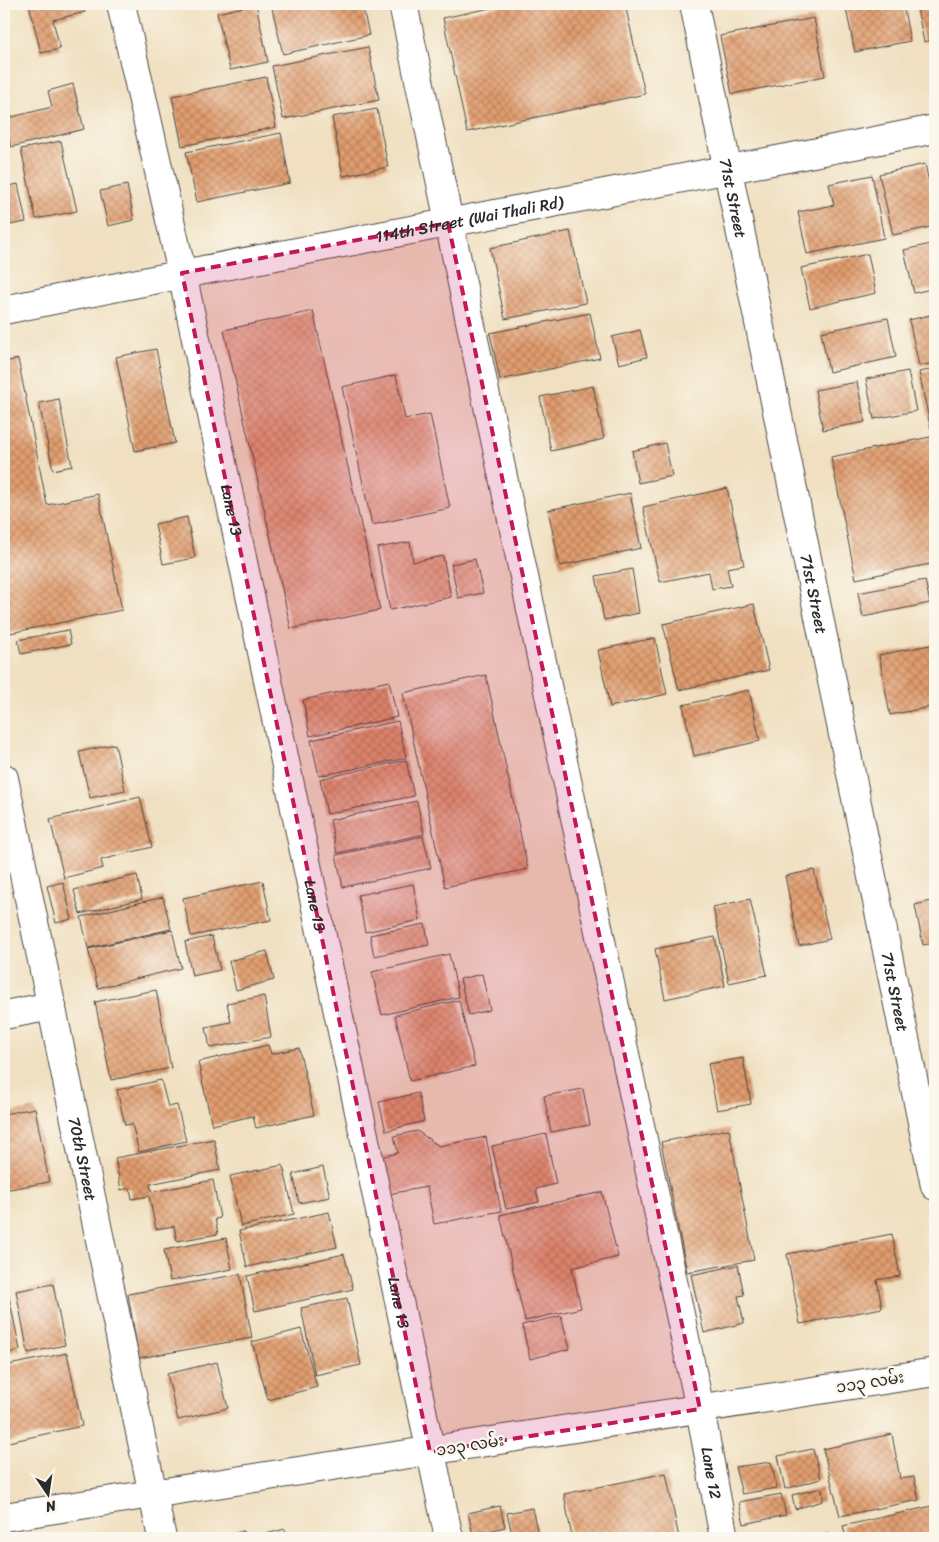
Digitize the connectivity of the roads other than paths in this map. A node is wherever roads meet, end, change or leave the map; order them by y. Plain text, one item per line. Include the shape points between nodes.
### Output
1 (121, 4) edge
2 (403, 4) edge
3 (694, 4) edge
4 (935, 129) edge
5 (728, 170) junction
6 (448, 223) junction
7 (182, 274) junction
8 (4, 310) edge
9 (4, 778) edge
10 (52, 1006) junction
11 (4, 1015) edge
12 (935, 1186) edge
13 (935, 1372) edge
14 (700, 1408) junction
15 (430, 1452) junction
16 (153, 1494) junction
17 (4, 1517) edge
18 (162, 1538) edge
19 (449, 1538) edge
20 (724, 1538) edge

1 - 7 street, Lane 13
2 - 6 street, Lane 12
3 - 5 street, 71st Street
4 - 5 street, 114th Street (Wai Thali Rd)
5 - 6 street, 114th Street (Wai Thali Rd)
5 - 12 street, 71st Street
6 - 7 street, 114th Street (Wai Thali Rd)
6 - 14 street, Lane 12
7 - 8 street, 114th Street (Wai Thali Rd)
7 - 15 street, Lane 13
9 - 10 street, 70th Street
10 - 11 street
10 - 16 street, 70th Street
13 - 14 street, ၁၁၃ လမ်း
14 - 15 street, ၁၁၃ လမ်း
14 - 20 street, Lane 12
15 - 16 street, ၁၁၃ လမ်း
15 - 19 street, Lane 13
16 - 17 street, ၁၁၃ လမ်း
16 - 18 street, 70th Street

